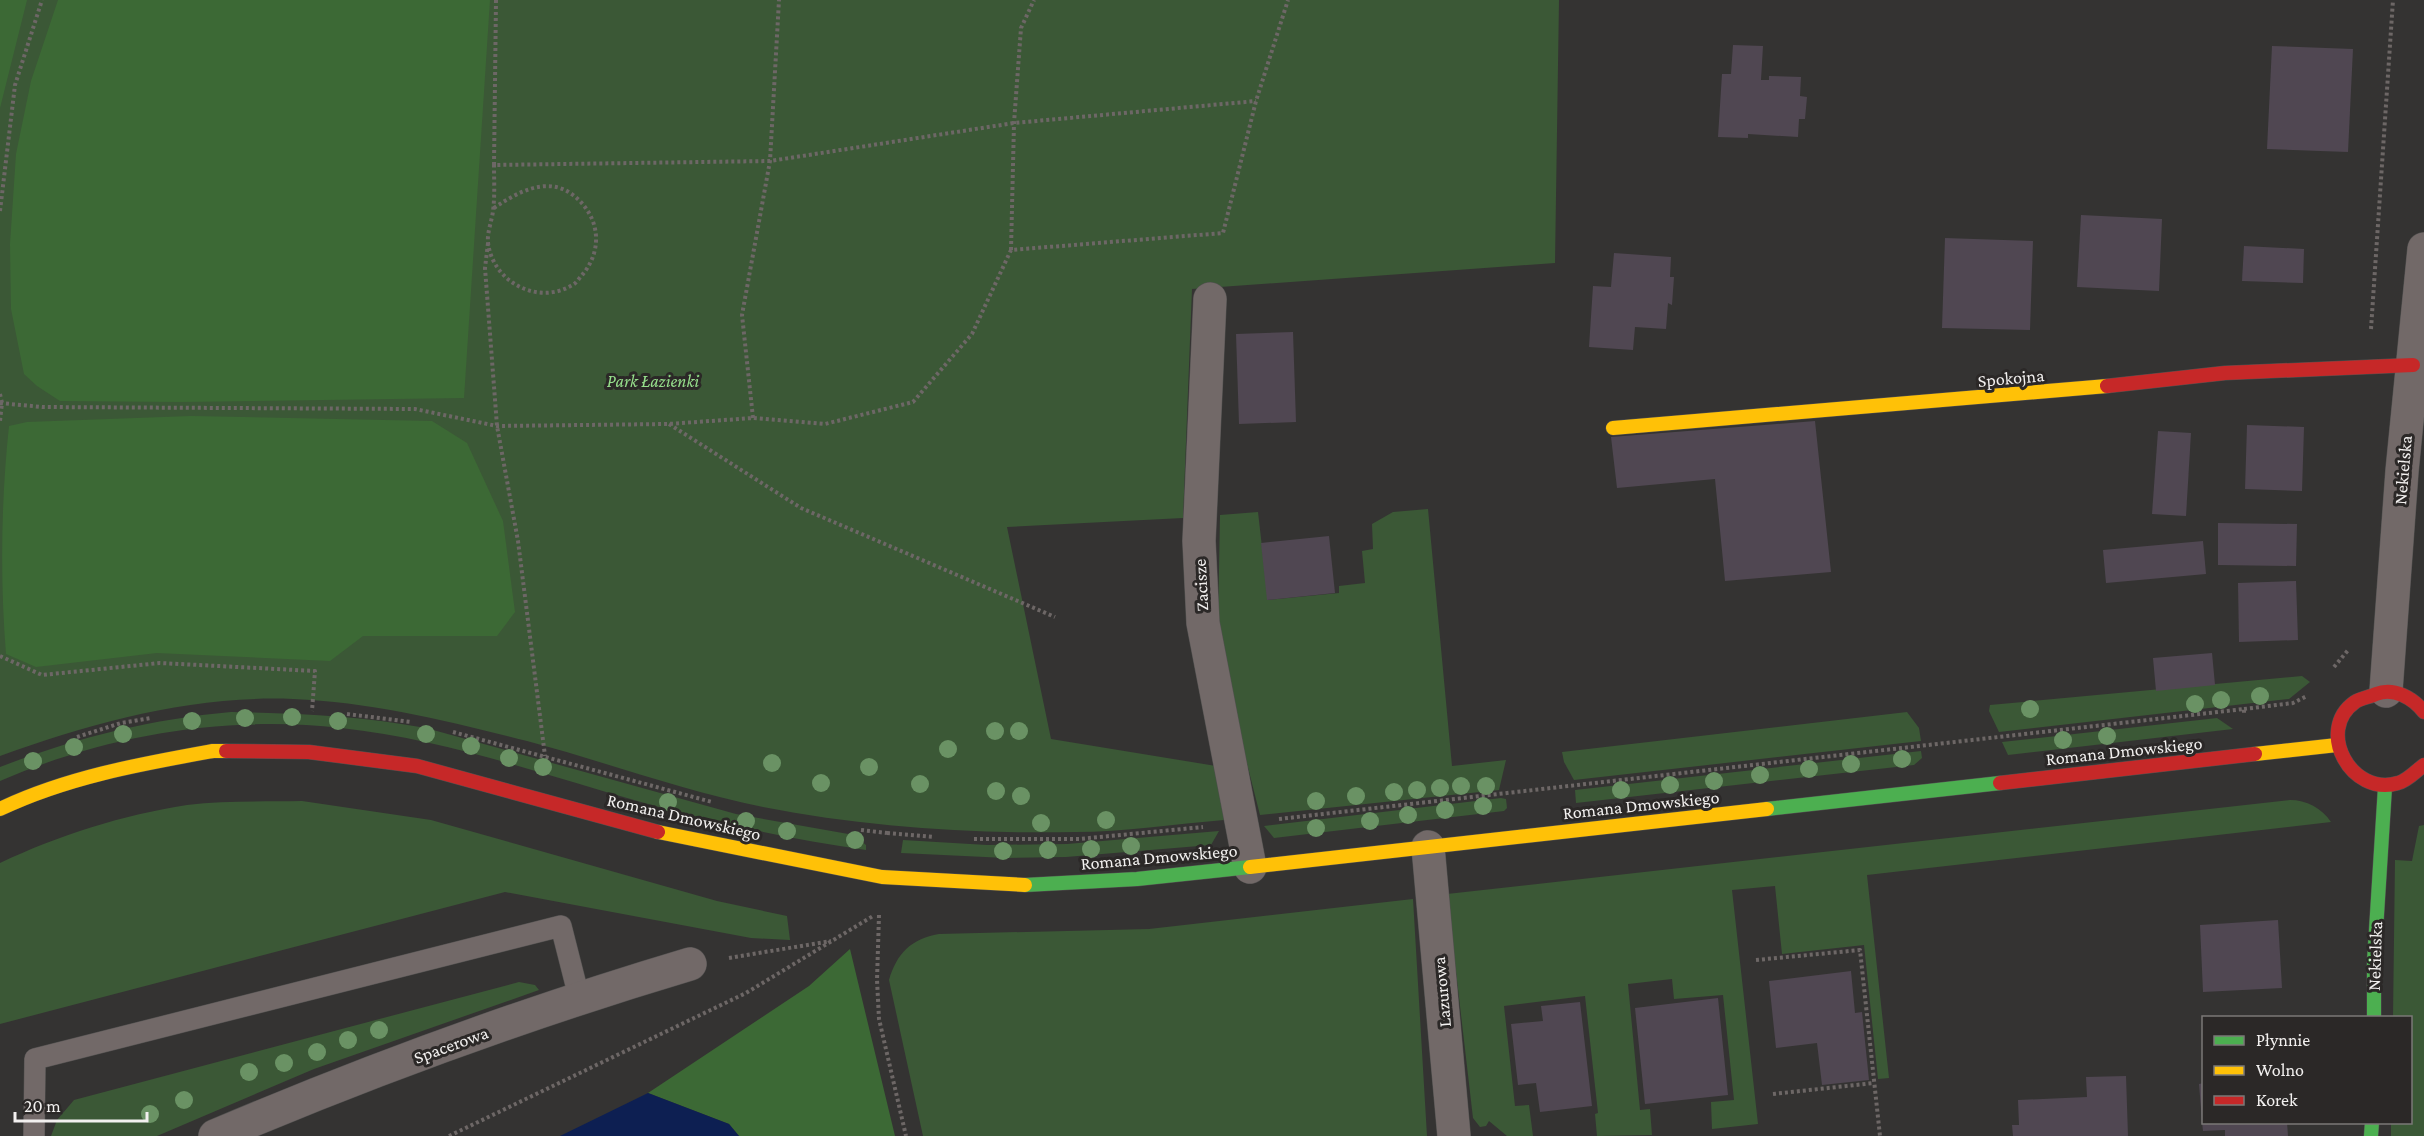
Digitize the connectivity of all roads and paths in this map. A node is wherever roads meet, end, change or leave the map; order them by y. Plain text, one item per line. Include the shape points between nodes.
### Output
1 (42, 0) edge
2 (496, 0) edge
3 (779, 0) edge
4 (1034, 0) edge
5 (1288, 0) edge
6 (2393, 0) edge
7 (1256, 101) junction
8 (1014, 123) junction
9 (770, 161) junction
10 (494, 165) junction
11 (494, 208) junction
12 (0, 211) edge
13 (488, 242) junction
14 (2424, 249) edge
15 (1011, 250) junction
16 (1210, 299) dead end
17 (2413, 365) junction
18 (2369, 367) junction
19 (0, 394) edge
20 (1, 402) edge
21 (753, 418) junction
22 (0, 421) edge
23 (668, 424) junction
24 (497, 426) junction
25 (1613, 428) dead end
26 (2413, 470) edge
27 (1055, 617) dead end
28 (2351, 647) dead end
29 (0, 655) edge
30 (2329, 673) dead end
31 (2313, 691) dead end
32 (2386, 691) junction
33 (2244, 709) junction
34 (312, 711) dead end
35 (2424, 712) edge
36 (2337, 745) junction
37 (2248, 755) junction
38 (545, 756) dead end
39 (2424, 765) edge
40 (2385, 787) junction
41 (0, 809) edge
42 (1242, 823) junction
43 (887, 833) dead end
44 (943, 838) dead end
45 (965, 839) dead end
46 (1428, 847) junction
47 (1250, 867) junction
48 (835, 940) junction
49 (1756, 960) dead end
50 (690, 964) joint
51 (579, 997) junction
52 (2374, 1016) edge
53 (1874, 1083) junction
54 (1773, 1094) dead end
55 (34, 1136) edge
56 (215, 1136) edge
57 (449, 1136) edge
58 (906, 1136) edge
59 (1454, 1136) edge
60 (1880, 1136) edge

1 - 12 path via 15,85
2 - 10 path
3 - 9 path
4 - 8 path via 1021,28
5 - 7 path
6 - 18 path
7 - 8 path
7 - 15 path via 1223,232
8 - 9 path
8 - 15 path
9 - 10 path
9 - 21 path via 742,315
10 - 11 path
11 - 13 path
11 - 13 path via 520,191 549,185 568,191 582,202 596,227 597,244 592,262 574,284 543,294 519,288 499,272
13 - 24 path via 485,268
14 - 17 street, Nekielska
15 - 21 path via 972,334 913,402 825,424
16 - 42 street, Zacisze via 1198,541 1203,622
17 - 18 street, Spokojna
17 - 26 street, Nekielska
18 - 25 street, Spokojna via 2225,373 2046,393
19 - 20 path
20 - 22 path
20 - 24 path via 42,407 414,410
21 - 23 path
23 - 24 path
23 - 27 path via 801,508
24 - 38 path via 518,541
26 - 32 street, Nekielska
28 - 30 path
29 - 34 path via 42,675 160,663 315,671
31 - 33 path via 2293,703
32 - 35 street via 2413,700
32 - 36 street via 2370,693 2344,713
33 - 37 path
33 - 42 path
36 - 37 street, Romana Dmowskiego
36 - 40 street via 2340,759 2353,775
37 - 46 street, Romana Dmowskiego
39 - 40 street via 2414,777
40 - 52 street, Nekielska
41 - 47 street, Romana Dmowskiego via 23,798 128,766 213,751 309,752 417,766 685,840 882,877 1027,885
42 - 45 path via 1079,839
42 - 47 street, Zacisze
43 - 44 path
46 - 47 street, Romana Dmowskiego
46 - 59 street, Lazurowa
48 - 50 path
48 - 57 path via 746,993
48 - 58 path via 879,912 879,1019
49 - 53 path via 1860,950
50 - 51 street, Spacerowa
51 - 55 lane via 561,926 35,1059
51 - 56 street, Spacerowa
53 - 54 path
53 - 60 path

